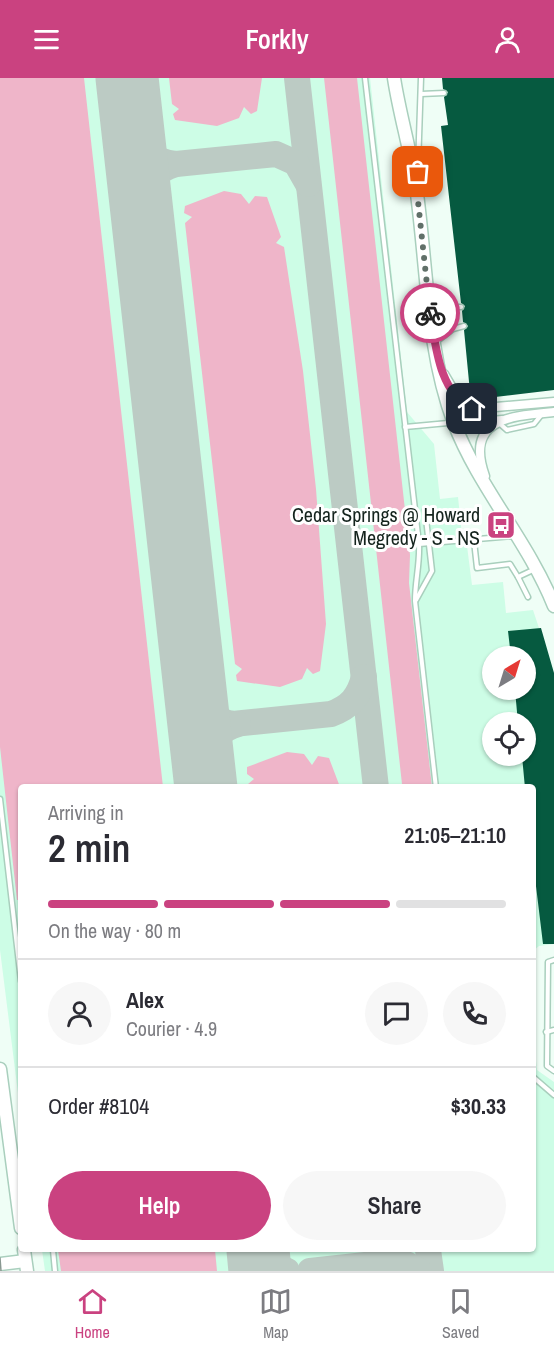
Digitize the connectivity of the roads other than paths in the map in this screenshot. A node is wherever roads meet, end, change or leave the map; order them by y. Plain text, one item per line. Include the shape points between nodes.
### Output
1 (365, 78) edge
2 (394, 78) edge
3 (421, 78) edge
4 (444, 93) dead end
5 (420, 94) junction
6 (417, 192) junction
7 (427, 290) junction
8 (461, 307) dead end
9 (464, 326) dead end
10 (435, 343) junction
11 (438, 363) junction
12 (554, 402) edge
13 (554, 412) edge
14 (543, 413) junction
15 (508, 417) junction
16 (497, 422) junction
17 (454, 423) junction
18 (405, 427) junction
19 (492, 496) junction
20 (424, 510) dead end
21 (518, 536) junction
22 (474, 541) junction
23 (429, 542) junction
24 (419, 544) junction
25 (537, 568) junction
26 (518, 577) junction
27 (528, 597) dead end
28 (415, 601) junction
29 (554, 606) edge
30 (436, 784) edge
31 (0, 799) edge
32 (18, 955) edge
33 (554, 960) edge
34 (554, 1030) edge
35 (546, 1032) junction
36 (0, 1069) edge
37 (554, 1071) edge
38 (536, 1079) edge
39 (554, 1095) edge
40 (18, 1205) edge
41 (53, 1252) edge
42 (25, 1261) edge
43 (0, 1264) edge
44 (55, 1271) edge

1 - 18 lane
2 - 6 main road
3 - 5 lane
4 - 5 lane
5 - 6 lane
6 - 7 main road
7 - 8 lane via 444,307
7 - 10 main road
9 - 10 lane
10 - 11 main road
11 - 12 street via 453,393 472,409
11 - 17 main road
13 - 14 street
14 - 15 street
14 - 16 lane via 534,424 507,430
15 - 16 street
15 - 17 lane
16 - 19 street via 487,430 479,449
17 - 18 lane
17 - 19 main road
18 - 24 lane
19 - 21 main road
20 - 23 lane
21 - 22 lane
21 - 25 main road
22 - 23 lane
22 - 26 lane via 477,568 510,564
23 - 24 lane
23 - 28 lane via 432,571
24 - 28 lane
25 - 26 lane
25 - 29 main road
26 - 27 lane
28 - 30 lane
31 - 32 lane
33 - 35 lane via 548,962
34 - 35 lane
35 - 37 lane via 547,1066
36 - 40 main road
38 - 39 lane
41 - 44 lane
42 - 43 main road

